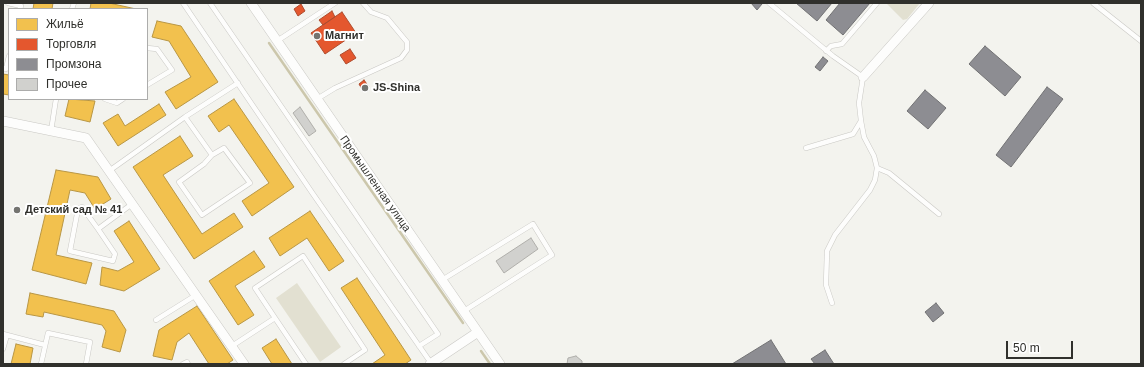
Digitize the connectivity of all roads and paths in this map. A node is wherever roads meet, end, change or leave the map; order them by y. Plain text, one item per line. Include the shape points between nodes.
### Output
1 (8, 3) edge
2 (183, 3) edge
3 (210, 3) edge
4 (252, 3) edge
5 (335, 3) edge
6 (364, 3) edge
7 (769, 3) edge
8 (877, 3) edge
9 (929, 3) edge
10 (1093, 3) edge
11 (20, 8) edge
12 (277, 41) junction
13 (1141, 41) edge
14 (148, 48) edge
15 (826, 51) junction
16 (8, 60) edge
17 (3, 68) edge
18 (863, 77) junction
19 (238, 83) junction
20 (148, 84) edge
21 (317, 99) junction
22 (56, 100) edge
23 (109, 100) edge
24 (122, 100) edge
25 (185, 116) junction
26 (3, 120) edge
27 (861, 121) junction
28 (51, 131) junction
29 (806, 148) dead end
30 (212, 155) junction
31 (877, 168) junction
32 (109, 171) junction
33 (132, 204) junction
34 (939, 214) dead end
35 (98, 228) junction
36 (442, 280) junction
37 (196, 295) junction
38 (832, 303) dead end
39 (464, 311) junction
40 (275, 318) junction
41 (156, 320) dead end
42 (478, 332) junction
43 (5, 334) edge
44 (45, 345) junction
45 (232, 346) junction
46 (419, 346) junction
47 (3, 349) edge
48 (41, 364) edge
49 (86, 364) edge
50 (183, 364) edge
51 (188, 364) edge
52 (244, 364) edge
53 (306, 364) edge
54 (344, 364) edge
55 (431, 364) edge
56 (500, 364) edge

1 - 11 lane via 21,6
2 - 19 lane
3 - 46 lane via 438,334
4 - 12 street, Промышленная улица
5 - 12 lane
6 - 21 lane via 371,12 388,18 407,42 407,50 401,58
7 - 15 lane
8 - 15 lane via 842,44 832,46
9 - 18 street
10 - 13 lane
12 - 21 street, Промышленная улица
14 - 20 lane via 157,49 172,70
15 - 18 lane
16 - 17 lane via 6,69
18 - 27 lane via 859,103
19 - 25 lane
19 - 46 lane
21 - 36 street, Промышленная улица
22 - 28 lane
23 - 24 lane via 117,103
25 - 30 lane
25 - 32 lane
26 - 28 street
27 - 29 lane via 853,134
27 - 31 lane via 864,137
28 - 32 street via 86,138
30 - 30 lane via 179,182 202,215 250,183 224,148
31 - 34 lane via 889,173
31 - 38 lane via 870,190 835,235 827,251 826,285
32 - 33 street
33 - 35 lane
33 - 37 street
35 - 35 lane via 115,254 113,261 70,251 78,209 82,207
36 - 39 street, Промышленная улица
36 - 39 lane via 533,224 552,255
37 - 41 lane
37 - 45 street
39 - 42 street, Промышленная улица
40 - 45 lane
40 - 53 lane
40 - 54 lane via 255,288 303,256 365,350
42 - 55 street
42 - 56 street, Промышленная улица
43 - 44 lane
43 - 47 lane
44 - 48 lane
44 - 49 lane via 48,333 90,342
45 - 52 street
46 - 55 lane
50 - 51 lane

